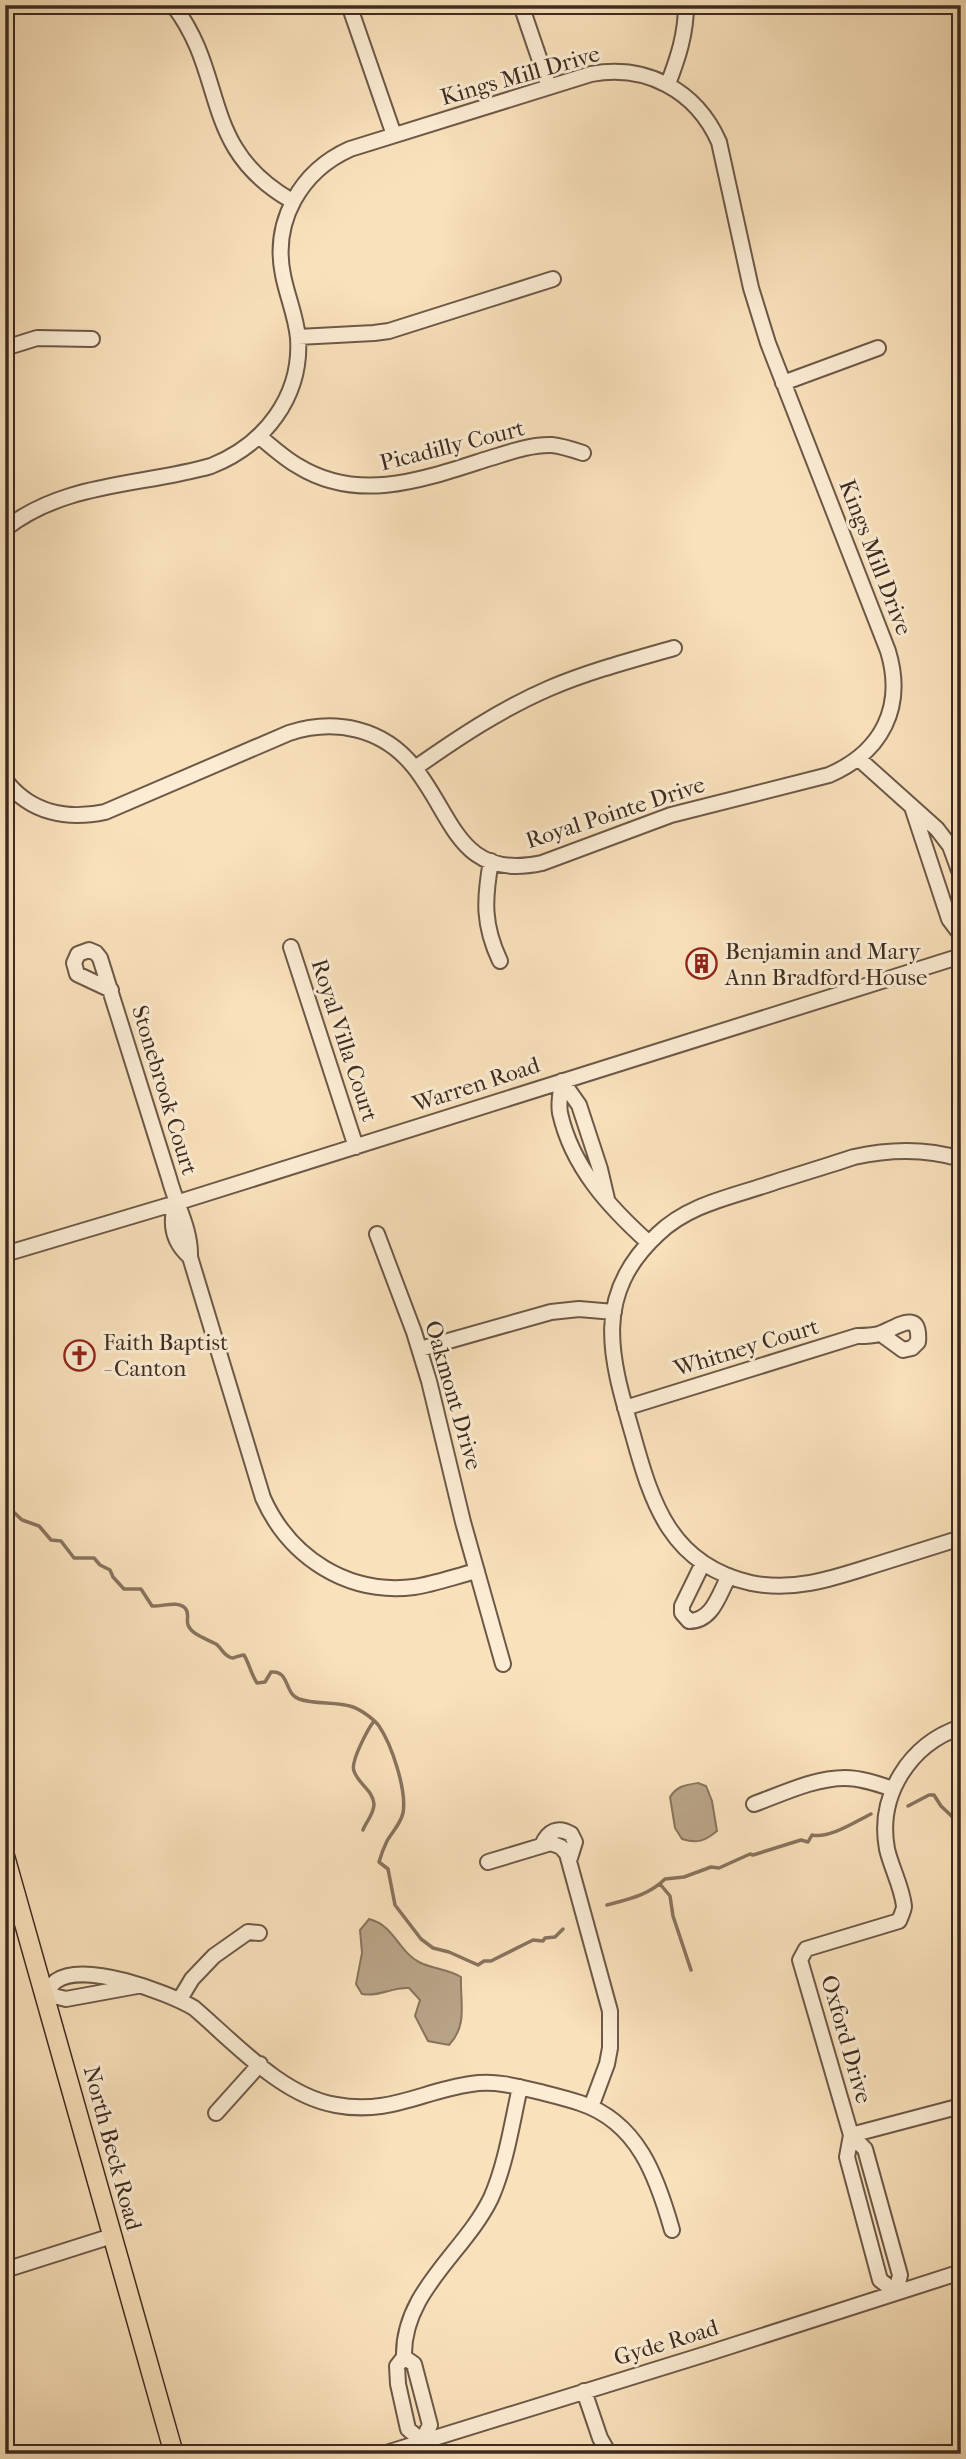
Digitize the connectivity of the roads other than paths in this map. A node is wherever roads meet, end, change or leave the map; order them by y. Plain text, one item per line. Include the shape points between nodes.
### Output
1 (173, 5) edge
2 (349, 5) edge
3 (521, 5) edge
4 (686, 5) edge
5 (668, 84) junction
6 (549, 87) junction
7 (394, 135) junction
8 (292, 201) junction
9 (553, 279) dead end
10 (298, 337) junction
11 (92, 339) dead end
12 (5, 348) edge
13 (878, 348) dead end
14 (783, 383) junction
15 (259, 436) junction
16 (583, 453) dead end
17 (5, 529) edge
18 (674, 648) dead end
19 (859, 759) junction
20 (415, 768) junction
21 (5, 780) edge
22 (912, 808) junction
23 (491, 861) junction
24 (961, 876) edge
25 (961, 935) edge
26 (290, 947) dead end
27 (961, 956) edge
28 (500, 961) dead end
29 (110, 990) dead end
30 (562, 1081) junction
31 (356, 1147) junction
32 (961, 1159) edge
33 (176, 1203) junction
34 (608, 1204) junction
35 (377, 1234) dead end
36 (649, 1242) junction
37 (5, 1254) edge
38 (614, 1312) junction
39 (881, 1334) dead end
40 (420, 1349) junction
41 (625, 1408) junction
42 (961, 1538) edge
43 (698, 1559) junction
44 (477, 1570) junction
45 (729, 1576) junction
46 (503, 1664) dead end
47 (961, 1727) edge
48 (893, 1789) junction
49 (754, 1804) dead end
50 (5, 1856) edge
51 (488, 1862) dead end
52 (259, 1933) dead end
53 (137, 1986) junction
54 (45, 1994) junction
55 (180, 1999) junction
56 (260, 2064) junction
57 (520, 2087) junction
58 (961, 2106) edge
59 (591, 2107) junction
60 (216, 2113) dead end
61 (851, 2135) junction
62 (672, 2230) dead end
63 (112, 2236) junction
64 (5, 2270) edge
65 (961, 2272) edge
66 (896, 2292) junction
67 (404, 2357) junction
68 (584, 2391) junction
69 (422, 2441) junction
70 (174, 2454) edge
71 (383, 2454) edge
72 (609, 2454) edge

1 - 8 street via 195,39 233,147 260,179
2 - 7 street
3 - 6 street
4 - 5 street via 680,51
5 - 6 street, Kings Mill Drive via 642,74 612,71
5 - 14 street, Kings Mill Drive via 697,107 719,142 756,306
6 - 7 street, Kings Mill Drive
7 - 8 street, Kings Mill Drive via 331,159 308,178
8 - 10 street, Kings Mill Drive via 283,227 281,257
9 - 10 street via 388,331
10 - 15 street, Kings Mill Drive via 290,389
11 - 12 street via 37,338
13 - 14 street
14 - 19 street, Kings Mill Drive via 893,667 888,719
15 - 16 street, Picadilly Court via 310,473 367,487 420,480 517,450 552,445
15 - 17 street, Kings Mill Drive via 211,466 58,499
18 - 20 street via 593,671 537,694 473,728
19 - 22 street
19 - 23 street, Royal Pointe Drive via 829,775 671,815 542,863 517,866
20 - 21 street, Royal Pointe Drive via 371,734 317,726 289,733 89,816 42,810
20 - 23 street, Royal Pointe Drive via 457,837
22 - 24 street via 944,837
22 - 25 street via 948,919
23 - 28 street via 488,937
26 - 31 street, Royal Villa Court
27 - 30 street, Warren Road
29 - 33 street, Stonebrook Court
30 - 31 street, Warren Road
30 - 34 street via 579,1105
30 - 34 street via 560,1111 572,1146
31 - 33 street, Warren Road
32 - 36 street via 915,1150 854,1157 699,1207
33 - 37 street, Warren Road
33 - 44 street, Stonebrook Court via 263,1498 286,1538 324,1569 367,1586 416,1587
34 - 36 street
35 - 40 street, Oakmont Drive
36 - 38 street via 626,1276
38 - 40 street via 551,1312
38 - 41 street via 613,1358
39 - 41 street, Whitney Court via 857,1336
40 - 44 street, Oakmont Drive
41 - 43 street via 657,1509
42 - 45 street via 814,1583 772,1586
43 - 45 street
43 - 45 street via 682,1606 689,1621 706,1617
44 - 46 street, Oakmont Drive
47 - 48 street, Oxford Drive via 918,1751
48 - 49 street via 845,1778
48 - 61 street, Oxford Drive via 884,1826 904,1907 899,1921 806,1949 800,1960
50 - 54 main road, North Beck Road
51 - 59 street via 551,1843 561,1847 569,1861 610,2011 610,2048
52 - 55 street via 248,1932 214,1955
53 - 54 street via 65,1999
53 - 54 street via 89,1973 56,1981
53 - 55 street
54 - 63 main road, North Beck Road
55 - 56 street
56 - 57 street via 295,2091 355,2108 393,2105 471,2084
56 - 60 street
57 - 59 street
57 - 67 street via 491,2197 424,2291 404,2342
58 - 61 street
59 - 62 street via 626,2133 647,2160
61 - 66 street, Oxford Drive via 865,2149 900,2275
61 - 66 street, Oxford Drive via 846,2157 880,2280
63 - 64 street
63 - 70 main road, North Beck Road
65 - 66 street, Gyde Road
66 - 68 street, Gyde Road
67 - 69 street via 414,2364 430,2426
67 - 69 street via 397,2366 398,2384 408,2429
68 - 69 street, Gyde Road
68 - 72 street
69 - 71 street, Gyde Road

